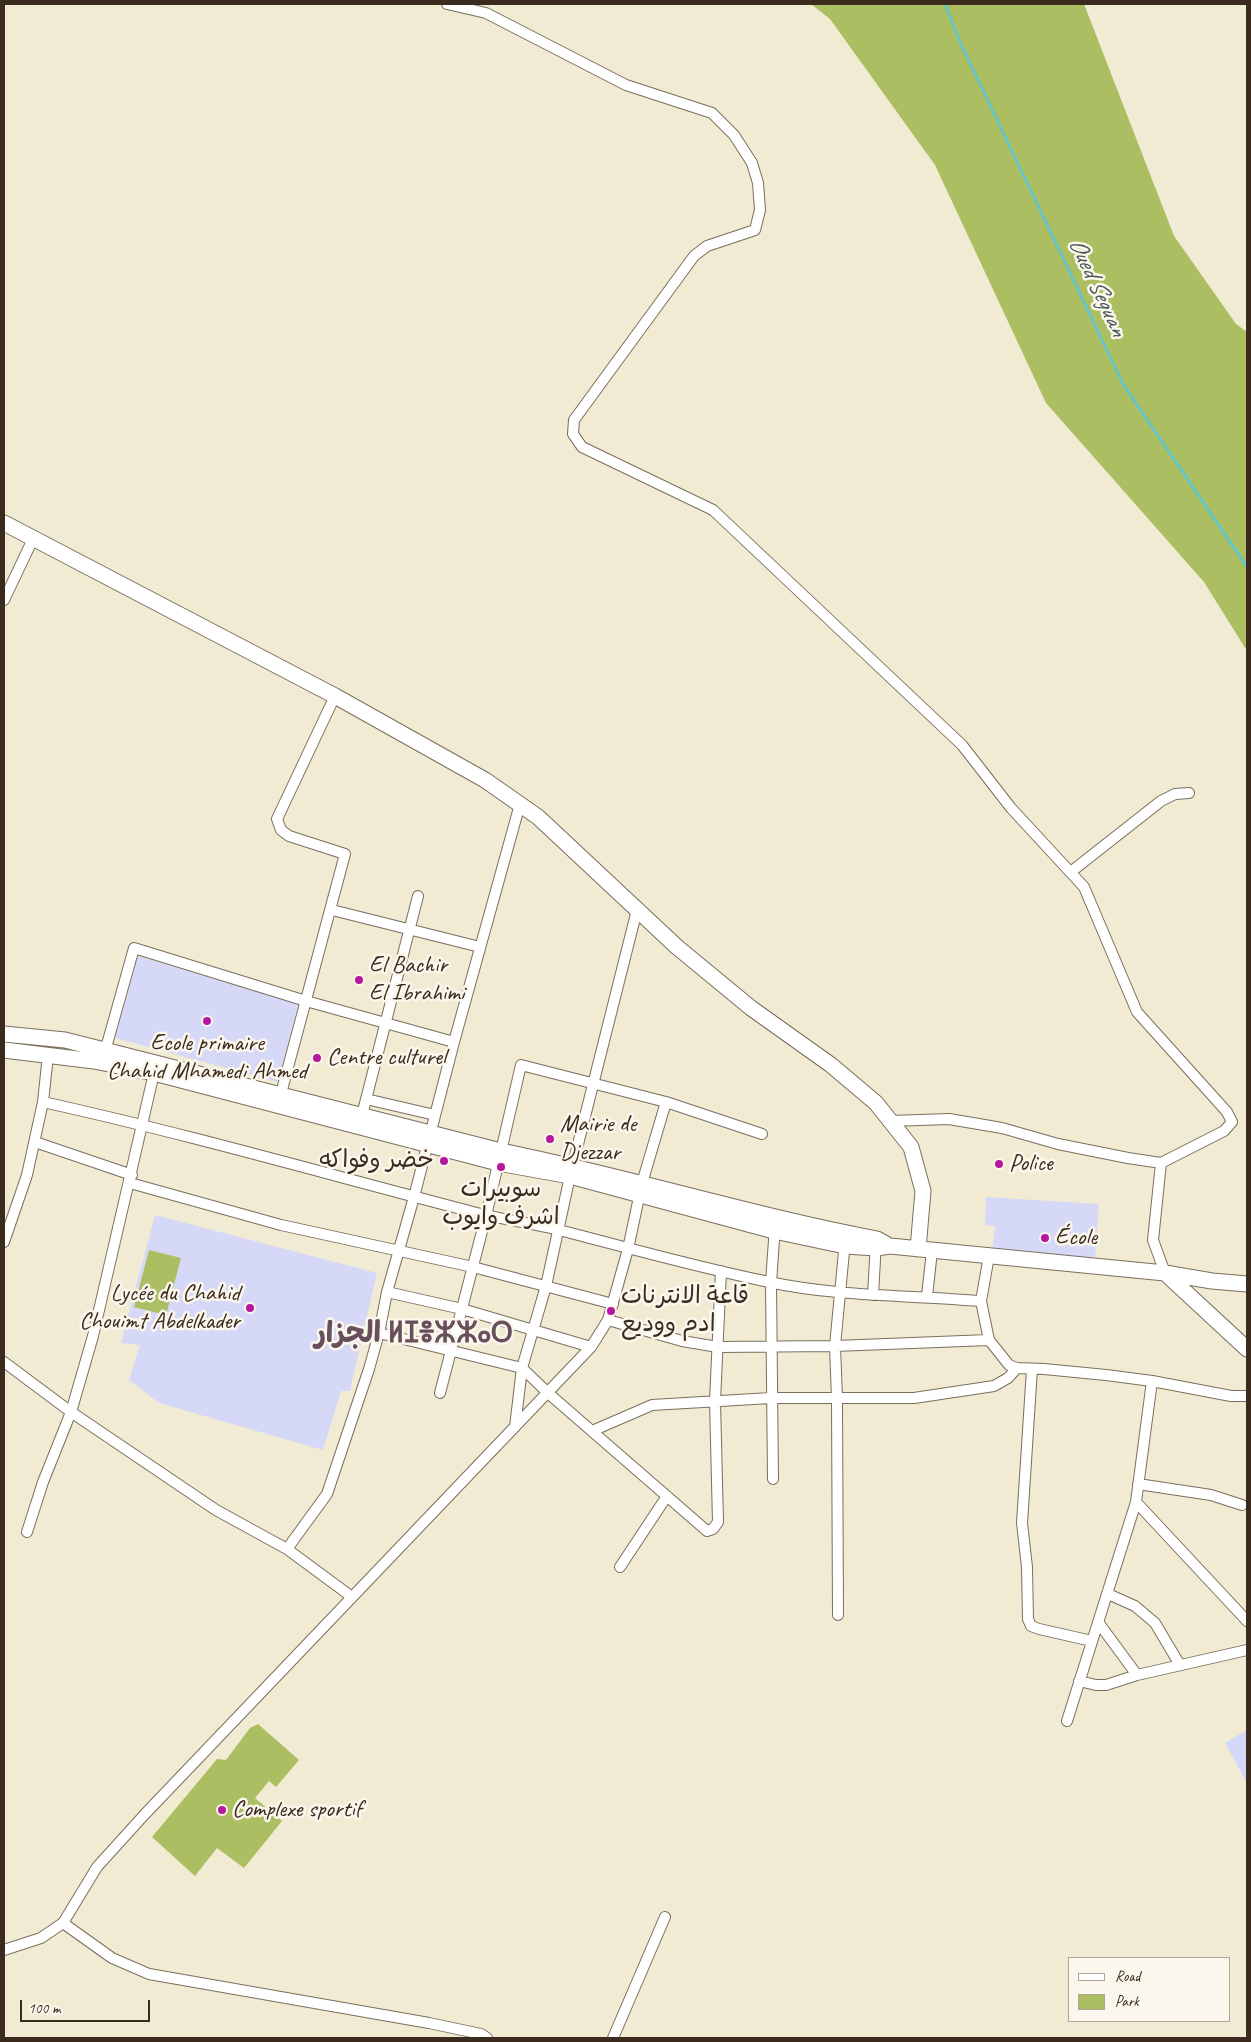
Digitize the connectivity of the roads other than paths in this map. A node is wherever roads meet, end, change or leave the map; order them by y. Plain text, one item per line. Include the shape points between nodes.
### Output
1 (447, 4) edge
2 (4, 523) edge
3 (33, 539) junction
4 (4, 600) edge
5 (335, 696) junction
6 (1189, 793) dead end
7 (520, 804) junction
8 (1072, 871) junction
9 (418, 896) dead end
10 (332, 910) junction
11 (637, 910) junction
12 (410, 929) junction
13 (480, 947) junction
14 (306, 1001) junction
15 (385, 1023) junction
16 (4, 1034) edge
17 (454, 1042) junction
18 (4, 1050) edge
19 (48, 1055) junction
20 (104, 1056) junction
21 (154, 1074) junction
22 (595, 1085) junction
23 (366, 1099) junction
24 (279, 1100) junction
25 (43, 1102) junction
26 (666, 1102) junction
27 (362, 1115) junction
28 (435, 1115) junction
29 (890, 1121) junction
30 (143, 1124) junction
31 (762, 1134) dead end
32 (429, 1139) junction
33 (34, 1142) junction
34 (500, 1157) junction
35 (1161, 1163) junction
36 (572, 1171) junction
37 (131, 1179) junction
38 (641, 1189) junction
39 (414, 1197) junction
40 (486, 1216) junction
41 (775, 1224) junction
42 (560, 1230) junction
43 (845, 1239) junction
44 (4, 1242) edge
45 (881, 1244) junction
46 (628, 1249) junction
47 (399, 1250) junction
48 (925, 1250) junction
49 (988, 1256) junction
50 (473, 1267) junction
51 (721, 1271) junction
52 (1165, 1273) junction
53 (771, 1283) junction
54 (1247, 1284) edge
55 (546, 1286) junction
56 (387, 1292) junction
57 (841, 1292) junction
58 (873, 1295) junction
59 (927, 1296) junction
60 (981, 1301) junction
61 (613, 1304) junction
62 (462, 1309) junction
63 (608, 1320) junction
64 (533, 1330) junction
65 (379, 1333) junction
66 (989, 1340) junction
67 (772, 1345) junction
68 (592, 1346) junction
69 (835, 1346) junction
70 (718, 1347) junction
71 (451, 1350) junction
72 (1247, 1350) edge
73 (4, 1362) edge
74 (522, 1368) junction
75 (1017, 1368) junction
76 (1032, 1369) junction
77 (1152, 1381) junction
78 (440, 1393) dead end
79 (548, 1393) junction
80 (1247, 1396) edge
81 (772, 1398) junction
82 (837, 1399) junction
83 (715, 1400) junction
84 (71, 1412) junction
85 (515, 1427) junction
86 (592, 1431) junction
87 (773, 1479) dead end
88 (1138, 1484) junction
89 (667, 1496) junction
90 (1136, 1502) junction
91 (1242, 1506) dead end
92 (27, 1532) dead end
93 (287, 1549) junction
94 (620, 1567) dead end
95 (1108, 1594) junction
96 (352, 1597) junction
97 (838, 1615) dead end
98 (1247, 1621) edge
99 (1098, 1622) junction
100 (1092, 1641) junction
101 (1247, 1650) edge
102 (1180, 1665) junction
103 (1137, 1675) junction
104 (1079, 1681) junction
105 (1067, 1721) dead end
106 (665, 1917) dead end
107 (64, 1923) junction
108 (4, 1950) edge
109 (487, 2038) edge
110 (613, 2038) edge

1 - 8 street via 486,13 626,85 712,113 734,135 752,163 758,183 760,210 755,230 707,246 694,256 574,420 573,434 582,447 713,510 962,746 1012,808
2 - 3 main road
3 - 4 street
3 - 5 main road
5 - 7 main road via 485,780
5 - 10 street via 277,820 281,830 289,836 345,854
6 - 8 street via 1175,794 1161,801
7 - 11 main road
7 - 13 street
8 - 35 street via 1084,887 1137,1012 1227,1112 1232,1122 1224,1132
9 - 12 street
10 - 12 street
10 - 14 street
11 - 22 street
11 - 29 main road via 751,1008 832,1065 876,1103
12 - 13 street
12 - 15 street
13 - 17 street
14 - 15 street
14 - 20 street via 134,948
14 - 24 street
15 - 17 street
15 - 23 street
16 - 20 main road via 65,1040
17 - 28 street
18 - 19 main road
19 - 20 main road
19 - 25 street
20 - 21 main road
20 - 24 main road
21 - 24 main road
21 - 30 street
22 - 26 street
22 - 34 street via 520,1065
22 - 36 street
23 - 27 street
23 - 28 street
24 - 27 main road
24 - 32 main road
25 - 30 street
25 - 33 street
26 - 31 street
26 - 38 street
27 - 32 main road
28 - 32 street
29 - 35 street via 949,1119
29 - 48 main road via 911,1147 923,1191
30 - 37 street
30 - 39 street
32 - 34 main road
32 - 39 street
33 - 37 street
33 - 44 street via 28,1175
34 - 36 main road
34 - 40 street
35 - 52 street via 1153,1240
36 - 38 main road
36 - 42 street
37 - 47 street via 281,1224
37 - 84 street
38 - 41 main road
38 - 46 street
39 - 40 street
39 - 47 street
40 - 42 street
40 - 50 street
41 - 43 main road
41 - 53 street
42 - 46 street
42 - 55 street
43 - 45 main road
43 - 57 street
45 - 48 main road
45 - 58 street
46 - 51 street
46 - 61 street
47 - 50 street
47 - 56 street
48 - 49 main road
48 - 59 street
49 - 52 main road
49 - 60 street
50 - 55 street
50 - 62 street
51 - 53 street
51 - 70 street
52 - 54 main road
52 - 72 main road
53 - 57 street
53 - 67 street
55 - 61 street
55 - 64 street
56 - 62 street
56 - 65 street
57 - 58 street
57 - 69 street
58 - 59 street
59 - 60 street
60 - 66 street
61 - 63 street
62 - 64 street
62 - 71 street
63 - 68 street
63 - 70 street via 682,1341
64 - 68 street
64 - 74 street
65 - 71 street
65 - 93 street via 327,1494
66 - 69 street
66 - 75 street via 1009,1365
67 - 69 street
67 - 70 street
67 - 81 street
68 - 79 street
69 - 82 street
70 - 83 street
71 - 74 street
71 - 78 street
73 - 84 street
74 - 79 street
74 - 85 street
75 - 76 street
75 - 82 street via 994,1386 914,1398
76 - 77 street
76 - 100 street via 1022,1523 1028,1619 1031,1626 1039,1629
77 - 80 street
77 - 88 street
79 - 85 street
79 - 86 street
81 - 82 street
81 - 83 street
81 - 87 street
82 - 97 street
83 - 86 street via 652,1405
83 - 89 street via 718,1522 707,1531
84 - 92 street
84 - 93 street via 216,1510
85 - 96 street
86 - 89 street
88 - 90 street
88 - 91 street via 1211,1495
89 - 94 street
90 - 95 street
90 - 98 street
93 - 96 street
95 - 99 street
95 - 102 street via 1135,1606 1155,1623
96 - 107 street via 97,1867
99 - 100 street
99 - 103 street
100 - 104 street
101 - 102 street
102 - 103 street
103 - 104 street via 1106,1685
104 - 105 street
106 - 110 street
107 - 108 street via 40,1938
107 - 109 street via 112,1958 149,1974 429,2023

